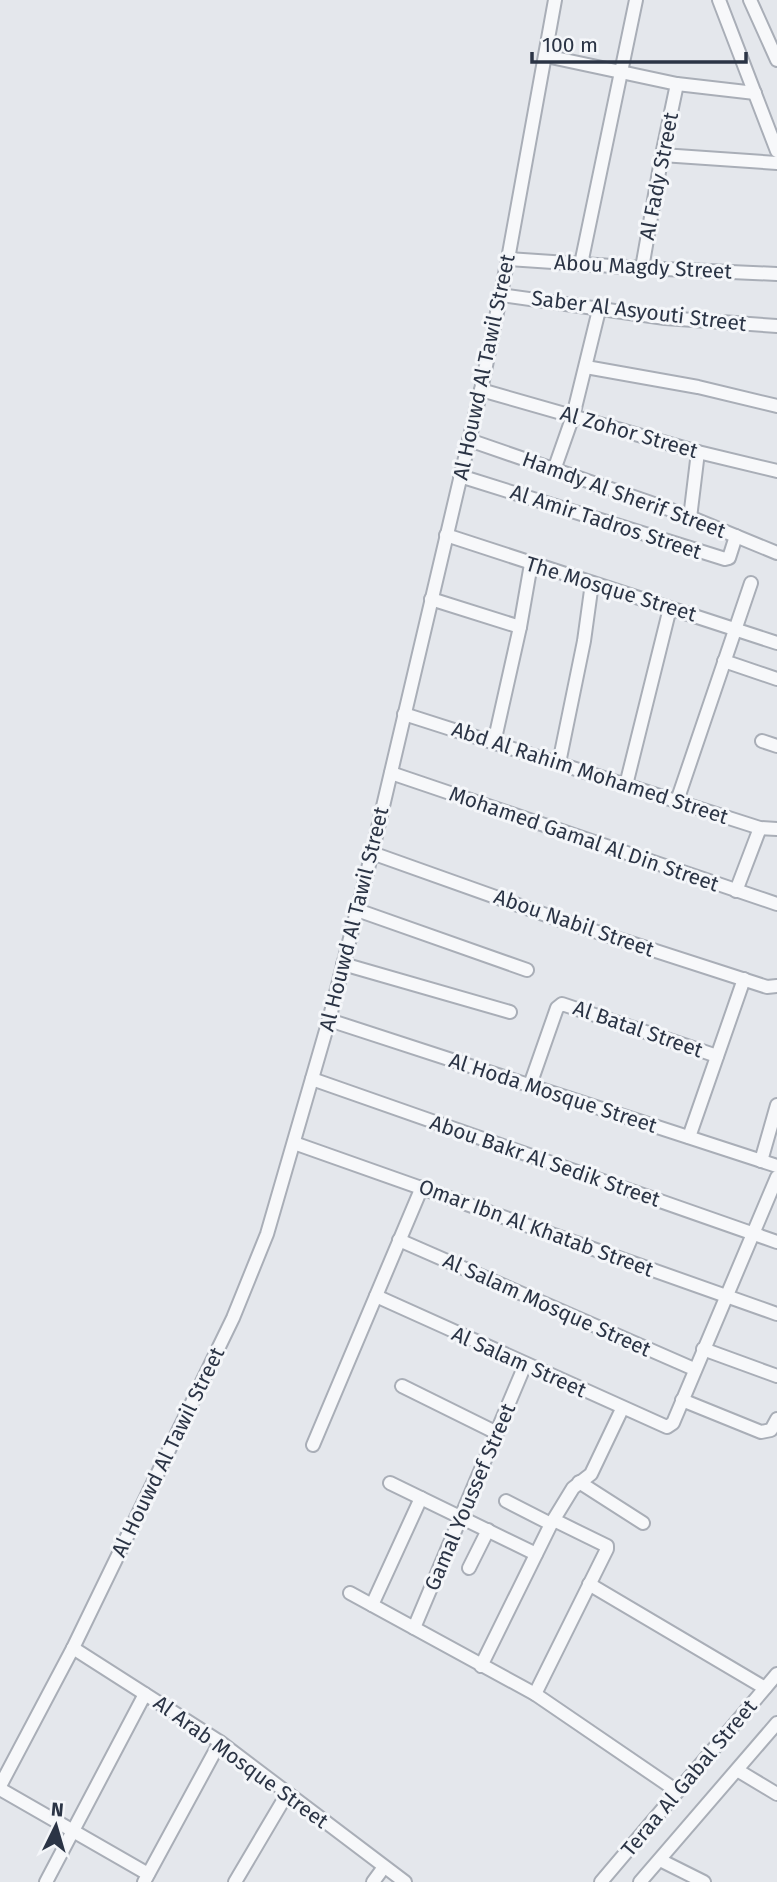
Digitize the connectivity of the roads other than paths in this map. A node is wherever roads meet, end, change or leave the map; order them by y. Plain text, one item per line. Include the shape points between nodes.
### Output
1 (555, 0) edge
2 (636, 0) edge
3 (719, 0) edge
4 (750, 0) edge
5 (546, 56) junction
6 (777, 59) edge
7 (622, 72) junction
8 (677, 84) junction
9 (755, 93) junction
10 (777, 151) edge
11 (662, 155) junction
12 (777, 163) edge
13 (508, 259) junction
14 (581, 264) junction
15 (642, 268) junction
16 (777, 274) edge
17 (501, 295) junction
18 (599, 310) junction
19 (777, 326) edge
20 (586, 367) junction
21 (481, 390) junction
22 (777, 406) edge
23 (573, 416) junction
24 (469, 440) junction
25 (698, 452) junction
26 (554, 470) junction
27 (777, 471) edge
28 (460, 476) junction
29 (690, 518) junction
30 (446, 535) junction
31 (736, 536) junction
32 (777, 553) edge
33 (531, 564) junction
34 (592, 583) junction
35 (751, 583) dead end
36 (431, 599) junction
37 (670, 608) junction
38 (520, 627) junction
39 (735, 628) junction
40 (777, 643) edge
41 (724, 661) junction
42 (777, 680) edge
43 (404, 714) junction
44 (762, 741) dead end
45 (495, 743) junction
46 (777, 746) edge
47 (559, 763) junction
48 (391, 773) junction
49 (626, 785) junction
50 (677, 801) junction
51 (760, 828) junction
52 (777, 829) edge
53 (372, 853) junction
54 (736, 891) junction
55 (777, 904) edge
56 (357, 911) junction
57 (343, 964) junction
58 (527, 970) dead end
59 (744, 979) junction
60 (777, 986) edge
61 (510, 1012) dead end
62 (329, 1020) junction
63 (717, 1056) junction
64 (312, 1079) junction
65 (530, 1085) junction
66 (777, 1105) edge
67 (689, 1137) junction
68 (294, 1143) junction
69 (761, 1161) junction
70 (777, 1166) edge
71 (777, 1177) edge
72 (422, 1188) junction
73 (754, 1234) junction
74 (399, 1240) junction
75 (777, 1242) edge
76 (376, 1296) junction
77 (727, 1296) junction
78 (777, 1314) edge
79 (703, 1349) junction
80 (525, 1365) junction
81 (694, 1369) junction
82 (777, 1376) edge
83 (402, 1386) dead end
84 (682, 1400) junction
85 (622, 1409) junction
86 (777, 1419) edge
87 (497, 1433) junction
88 (313, 1445) dead end
89 (579, 1482) junction
90 (390, 1483) dead end
91 (421, 1498) junction
92 (506, 1501) dead end
93 (461, 1518) junction
94 (552, 1522) junction
95 (643, 1523) dead end
96 (488, 1530) junction
97 (536, 1554) junction
98 (469, 1568) dead end
99 (589, 1584) junction
100 (350, 1593) dead end
101 (372, 1605) junction
102 (414, 1628) junction
103 (73, 1648) junction
104 (481, 1666) junction
105 (777, 1674) edge
106 (765, 1688) junction
107 (145, 1694) junction
108 (535, 1694) junction
109 (777, 1723) edge
110 (219, 1742) junction
111 (737, 1770) junction
112 (0, 1787) edge
113 (677, 1791) junction
114 (287, 1794) junction
115 (777, 1794) edge
116 (73, 1830) junction
117 (660, 1860) junction
118 (384, 1867) junction
119 (146, 1878) edge
120 (46, 1882) edge
121 (236, 1882) edge
122 (373, 1882) edge
123 (405, 1882) edge
124 (601, 1882) edge
125 (640, 1882) edge
126 (704, 1882) edge

1 - 5 street, Al Houwd Al Tawil Street
2 - 7 street
3 - 9 street
4 - 6 street
5 - 7 street
5 - 13 street, Al Houwd Al Tawil Street
7 - 8 street
7 - 14 street
8 - 9 street
8 - 11 street, Al Fady Street
9 - 10 street
11 - 12 street
11 - 15 street, Al Fady Street
13 - 14 street, Abou Magdy Street
13 - 17 street, Al Houwd Al Tawil Street
14 - 15 street, Abou Magdy Street
15 - 16 street, Abou Magdy Street
17 - 18 street, Saber Al Asyouti Street
17 - 21 street, Al Houwd Al Tawil Street
18 - 19 street, Saber Al Asyouti Street
18 - 20 street
20 - 22 street
20 - 23 street
21 - 23 street, Al Zohor Street
21 - 24 street, Al Houwd Al Tawil Street
23 - 25 street, Al Zohor Street
23 - 26 street
24 - 26 street, Hamdy Al Sherif Street
24 - 28 street, Al Houwd Al Tawil Street
25 - 27 street, Al Zohor Street
25 - 29 street
26 - 29 street, Hamdy Al Sherif Street
28 - 30 street, Al Houwd Al Tawil Street
28 - 31 street, Al Amir Tadros Street via 725,559
29 - 31 street, Hamdy Al Sherif Street
30 - 33 street, The Mosque Street
30 - 36 street, Al Houwd Al Tawil Street
31 - 32 street, Hamdy Al Sherif Street
33 - 34 street, The Mosque Street
33 - 38 street
34 - 37 street, The Mosque Street
34 - 47 street
35 - 39 street
36 - 38 street
36 - 43 street, Al Houwd Al Tawil Street
37 - 39 street, The Mosque Street
37 - 49 street
38 - 45 street
39 - 40 street, The Mosque Street
39 - 41 street
41 - 42 street
41 - 50 street
43 - 45 street, Abd Al Rahim Mohamed Street
43 - 48 street, Al Houwd Al Tawil Street
44 - 46 street
45 - 47 street, Abd Al Rahim Mohamed Street
47 - 49 street, Abd Al Rahim Mohamed Street
48 - 53 street, Al Houwd Al Tawil Street
48 - 54 street, Mohamed Gamal Al Din Street
49 - 50 street, Abd Al Rahim Mohamed Street
50 - 51 street, Abd Al Rahim Mohamed Street
51 - 52 street, Abd Al Rahim Mohamed Street
51 - 54 street
53 - 56 street, Al Houwd Al Tawil Street
53 - 59 street, Abou Nabil Street
54 - 55 street, Mohamed Gamal Al Din Street
56 - 57 street, Al Houwd Al Tawil Street
56 - 58 street
57 - 61 street
57 - 62 street, Al Houwd Al Tawil Street
59 - 60 street, Abou Nabil Street
59 - 63 street
62 - 64 street, Al Houwd Al Tawil Street
62 - 65 street, Al Hoda Mosque Street
63 - 65 street, Al Batal Street via 562,1004
63 - 67 street
64 - 68 street, Al Houwd Al Tawil Street
64 - 73 street, Abou Bakr Al Sedik Street
65 - 67 street, Al Hoda Mosque Street
66 - 69 street
67 - 69 street, Al Hoda Mosque Street
68 - 72 street, Omar Ibn Al Khatab Street
68 - 103 street, Al Houwd Al Tawil Street via 267,1234 241,1300
69 - 70 street, Al Hoda Mosque Street
71 - 73 street
72 - 74 street
72 - 77 street, Omar Ibn Al Khatab Street
73 - 75 street, Abou Bakr Al Sedik Street
73 - 77 street
74 - 76 street
74 - 81 street, Al Salam Mosque Street
76 - 80 street, Al Salam Street
76 - 88 street
77 - 78 street, Omar Ibn Al Khatab Street
77 - 79 street
79 - 81 street
79 - 82 street
80 - 85 street, Al Salam Street
80 - 87 street, Gamal Youssef Street
81 - 84 street
83 - 87 street
84 - 85 street, Al Salam Street via 667,1427
84 - 86 street via 761,1432 771,1430
85 - 89 street via 591,1474
87 - 93 street, Gamal Youssef Street
89 - 94 street
89 - 95 street
90 - 91 street
91 - 93 street
91 - 101 street
92 - 94 street
93 - 96 street
93 - 102 street, Gamal Youssef Street
94 - 97 street
94 - 99 street via 607,1547
96 - 97 street
96 - 98 street
97 - 104 street
99 - 106 street
99 - 108 street
100 - 101 street
101 - 102 street
102 - 104 street
103 - 107 street, Al Arab Mosque Street
103 - 112 street, Al Houwd Al Tawil Street
104 - 108 street
105 - 106 street, Teraa Al Gabal Street
106 - 113 street, Teraa Al Gabal Street
107 - 110 street, Al Arab Mosque Street
107 - 116 street
108 - 113 street
109 - 111 street, Teraa Al Gabal Street
110 - 114 street, Al Arab Mosque Street
110 - 119 street
111 - 115 street
111 - 117 street, Teraa Al Gabal Street
112 - 116 street
113 - 124 street, Teraa Al Gabal Street
114 - 118 street, Al Arab Mosque Street
114 - 121 street
116 - 119 street
116 - 120 street
117 - 125 street, Teraa Al Gabal Street
117 - 126 street
118 - 122 street
118 - 123 street, Al Arab Mosque Street

